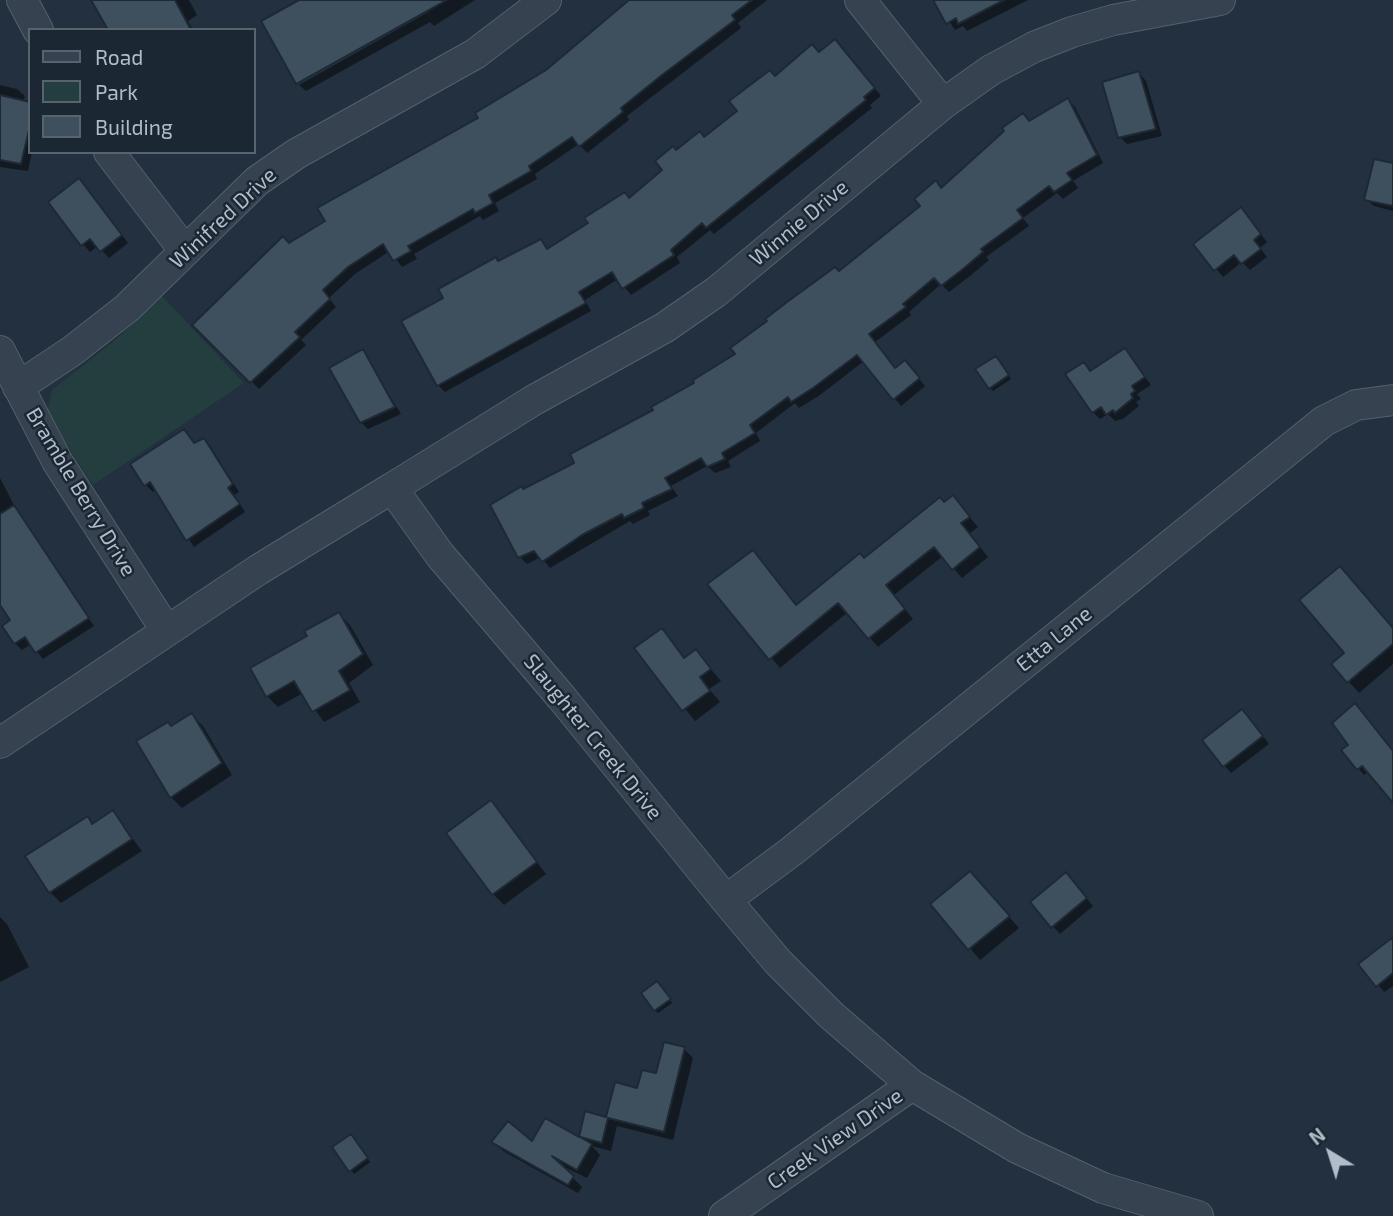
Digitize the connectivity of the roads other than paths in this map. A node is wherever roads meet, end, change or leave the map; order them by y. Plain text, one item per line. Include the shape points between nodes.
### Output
1 (22, 0) edge
2 (546, 0) edge
3 (860, 0) edge
4 (1220, 0) edge
5 (37, 28) edge
6 (943, 104) junction
7 (111, 154) edge
8 (185, 251) junction
9 (0, 351) edge
10 (18, 387) junction
11 (1393, 400) edge
12 (392, 488) junction
13 (166, 630) junction
14 (0, 743) edge
15 (726, 900) junction
16 (912, 1085) junction
17 (724, 1216) edge
18 (1198, 1216) edge

1 - 5 street
2 - 8 street, Winifred Drive via 475,54 267,174
3 - 6 street
4 - 6 street, Winnie Drive via 1072,32 991,70
6 - 12 street, Winnie Drive via 716,292 664,328 534,400
7 - 8 street
8 - 10 street, Winifred Drive via 107,324
9 - 10 street, Bramble Berry Drive
10 - 13 street, Bramble Berry Drive via 57,461
11 - 15 street, Etta Lane via 1356,405 1324,421
12 - 13 street
12 - 15 street, Slaughter Creek Drive via 440,555
13 - 14 street
15 - 16 street, Slaughter Creek Drive via 831,1015
16 - 17 street, Creek View Drive
16 - 18 street, Slaughter Creek Drive via 1029,1154 1103,1188

